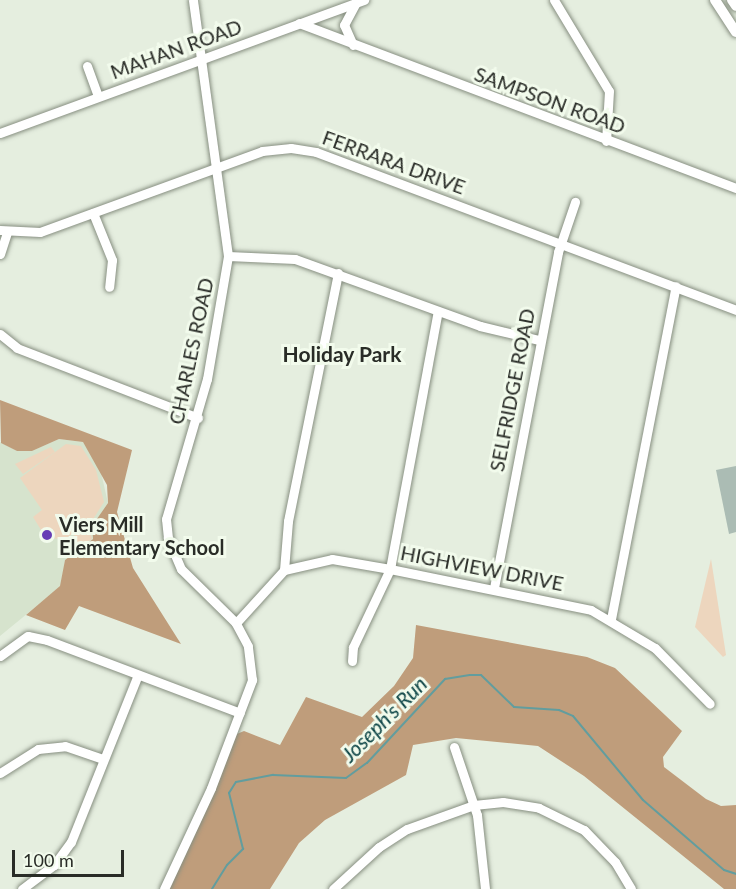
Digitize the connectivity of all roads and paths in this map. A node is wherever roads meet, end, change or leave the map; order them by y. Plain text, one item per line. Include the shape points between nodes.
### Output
1 (193, 0) edge
2 (364, 0) edge
3 (554, 0) edge
4 (715, 0) edge
5 (732, 0) edge
6 (355, 4) junction
7 (736, 6) edge
8 (299, 23) junction
9 (736, 32) edge
10 (353, 45) junction
11 (200, 59) junction
12 (87, 66) dead end
13 (98, 96) junction
14 (0, 133) edge
15 (606, 141) junction
16 (216, 168) junction
17 (736, 188) edge
18 (575, 202) dead end
19 (93, 213) junction
20 (4, 231) edge
21 (560, 242) junction
22 (0, 254) edge
23 (228, 256) junction
24 (338, 273) junction
25 (109, 286) dead end
26 (676, 286) junction
27 (736, 310) edge
28 (438, 311) junction
29 (0, 334) edge
30 (539, 340) junction
31 (198, 418) junction
32 (390, 569) junction
33 (284, 570) junction
34 (494, 588) junction
35 (611, 619) junction
36 (236, 623) junction
37 (0, 656) edge
38 (352, 661) dead end
39 (137, 677) junction
40 (711, 704) dead end
41 (240, 713) junction
42 (454, 747) dead end
43 (103, 759) junction
44 (0, 773) edge
45 (474, 805) junction
46 (22, 889) edge
47 (164, 889) edge
48 (333, 889) edge
49 (485, 889) edge
50 (631, 889) edge

1 - 11 street, CHARLES ROAD
2 - 6 street, MAHAN ROAD
3 - 15 street via 609,91
4 - 9 main road
5 - 7 main road
6 - 8 street, MAHAN ROAD
6 - 10 street via 344,25
8 - 10 street, SAMPSON ROAD
8 - 11 street, MAHAN ROAD
10 - 15 street, SAMPSON ROAD
11 - 13 street, MAHAN ROAD
11 - 16 street, CHARLES ROAD
12 - 13 street
13 - 14 street, MAHAN ROAD
15 - 17 street, SAMPSON ROAD
16 - 19 street, FERRARA DRIVE
16 - 21 street, FERRARA DRIVE via 262,151 316,152
16 - 23 street, CHARLES ROAD
18 - 21 street, SELFRIDGE ROAD
19 - 20 street, FERRARA DRIVE via 40,232
19 - 25 street via 112,260
20 - 22 street
21 - 26 street, FERRARA DRIVE
21 - 30 street, SELFRIDGE ROAD
23 - 24 street via 295,259
23 - 31 street, CHARLES ROAD
24 - 28 street
24 - 33 street via 288,521
26 - 27 street, FERRARA DRIVE
26 - 35 street
28 - 30 street
28 - 32 street
29 - 31 street via 17,348
30 - 34 street, SELFRIDGE ROAD
31 - 36 street, CHARLES ROAD via 169,497 168,538 181,569
32 - 33 street, HIGHVIEW DRIVE via 332,559
32 - 34 street, HIGHVIEW DRIVE
32 - 38 street via 353,647
33 - 36 street
34 - 35 street, HIGHVIEW DRIVE via 568,603
35 - 40 street, HIGHVIEW DRIVE via 655,648
36 - 41 street, CHARLES ROAD via 252,666 249,693
37 - 39 street via 28,636
39 - 41 street
39 - 43 street
41 - 47 street, CHARLES ROAD
42 - 45 street
43 - 44 street via 65,746 38,749
43 - 46 street via 71,842 54,864
45 - 48 street via 407,829 379,847
45 - 49 street
45 - 50 street via 503,802 539,808 570,820 615,862

